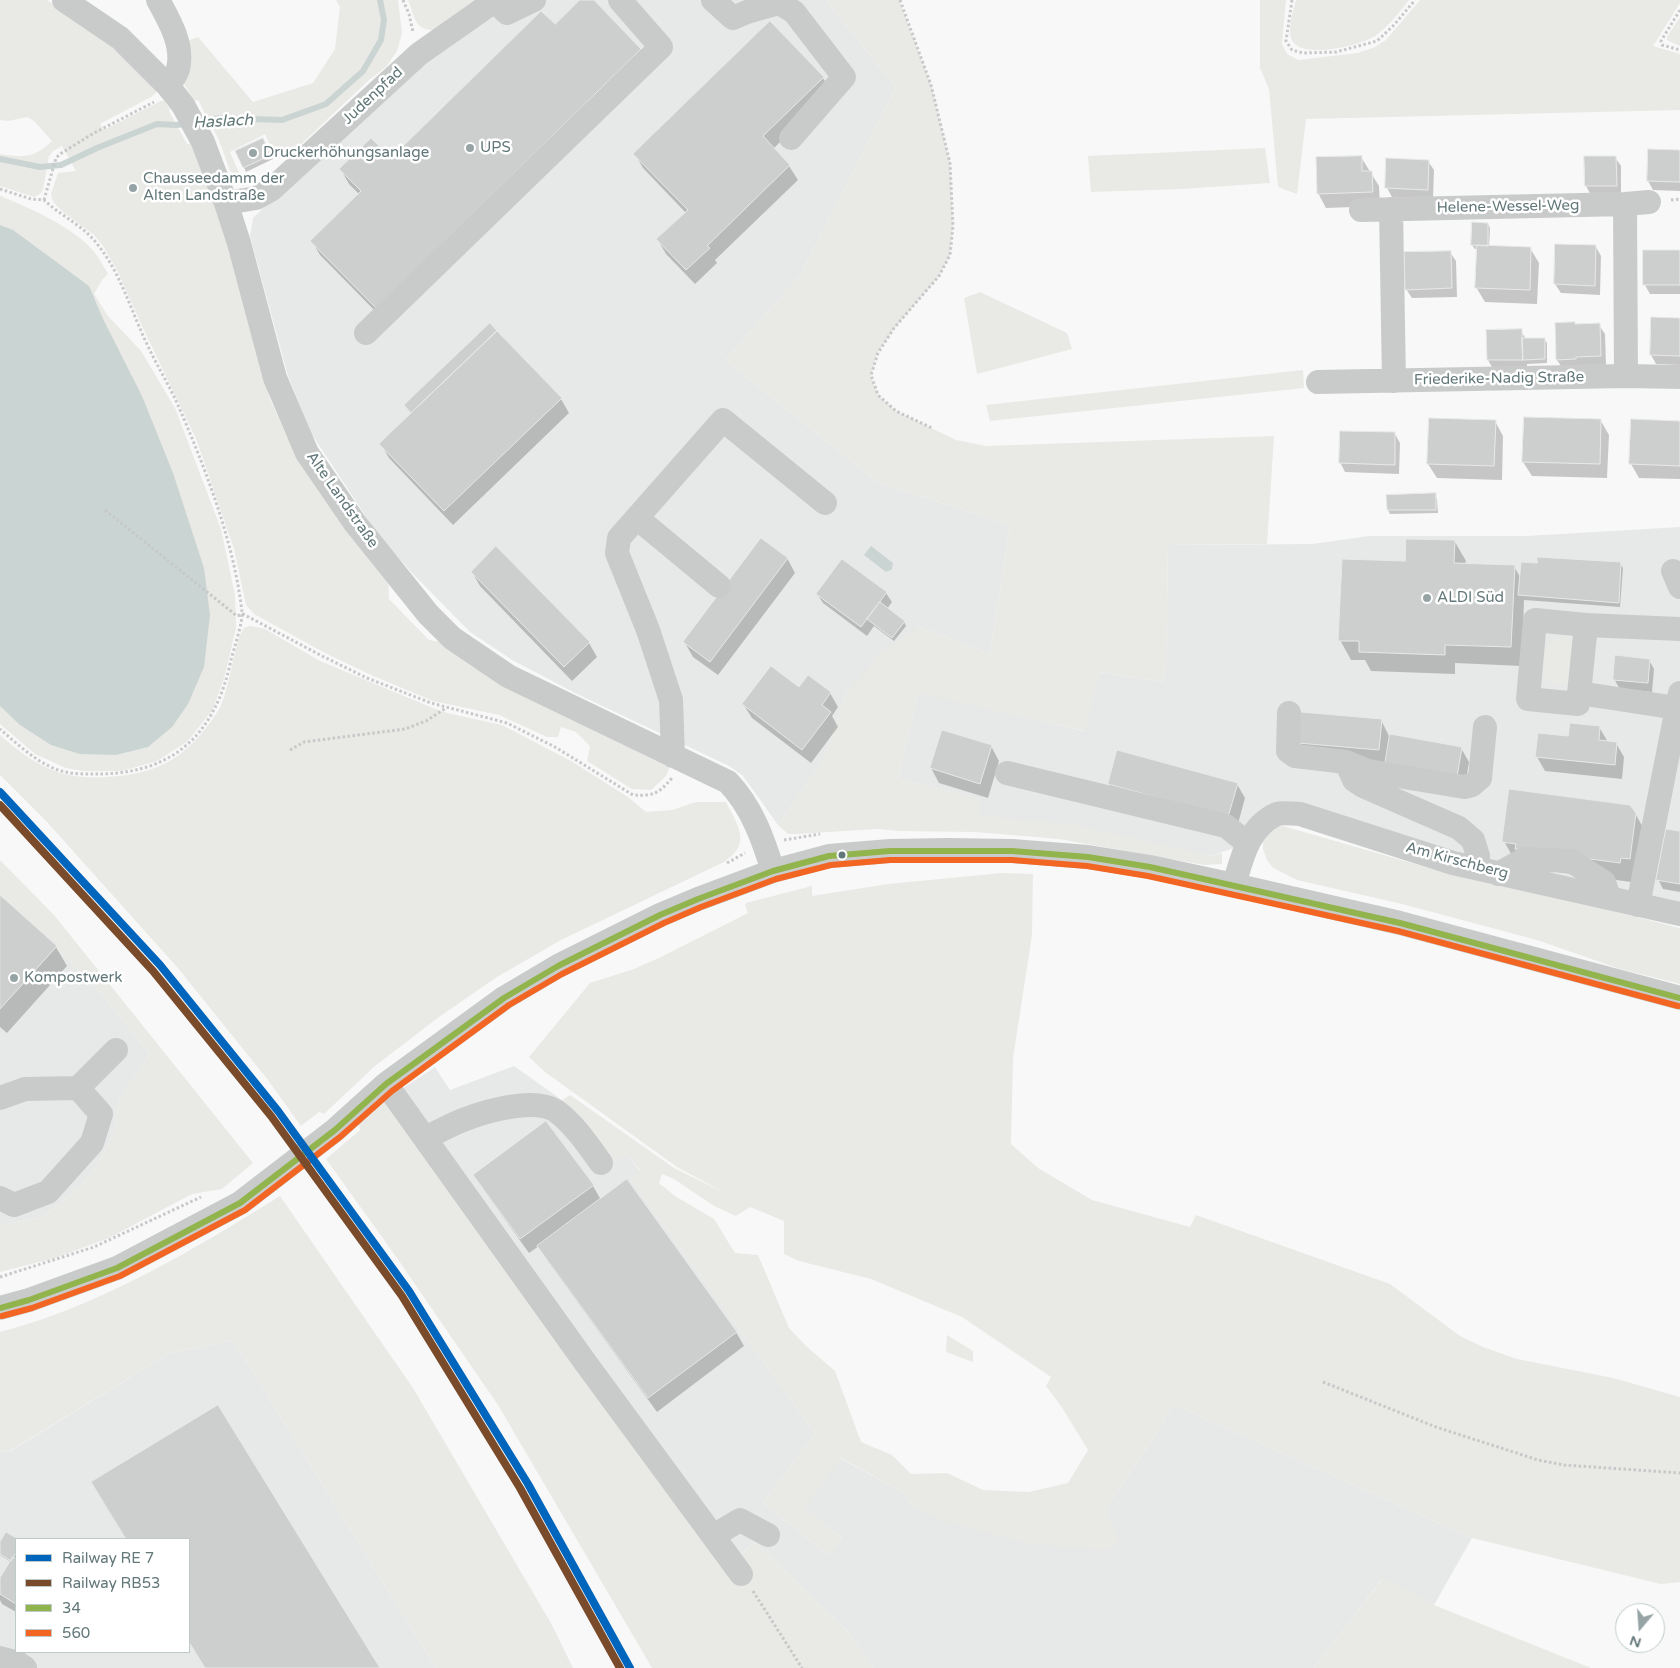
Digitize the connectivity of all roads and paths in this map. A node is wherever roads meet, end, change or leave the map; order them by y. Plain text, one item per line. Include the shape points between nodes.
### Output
1 (64, 0) edge
2 (158, 0) edge
3 (403, 0) edge
4 (496, 0) edge
5 (534, 0) edge
6 (620, 0) edge
7 (713, 0) edge
8 (900, 0) edge
9 (1292, 0) edge
10 (1415, 0) edge
11 (1680, 10) edge
12 (1680, 50) edge
13 (419, 54) junction
14 (168, 86) junction
15 (791, 138) dead end
16 (0, 189) edge
17 (44, 200) junction
18 (1649, 202) dead end
19 (226, 203) junction
20 (1625, 204) junction
21 (1391, 209) junction
22 (1361, 210) dead end
23 (366, 333) dead end
24 (1626, 376) junction
25 (1680, 377) edge
26 (1394, 381) junction
27 (1318, 382) dead end
28 (932, 428) dead end
29 (825, 502) dead end
30 (105, 510) dead end
31 (637, 518) junction
32 (719, 586) dead end
33 (242, 614) junction
34 (1586, 625) junction
35 (1680, 629) edge
36 (1579, 693) junction
37 (1679, 704) edge
38 (446, 707) junction
39 (1289, 713) dead end
40 (1485, 727) dead end
41 (0, 729) edge
42 (290, 750) dead end
43 (678, 758) junction
44 (1346, 762) junction
45 (1673, 766) edge
46 (1007, 773) dead end
47 (1246, 843) junction
48 (774, 871) junction
49 (1488, 871) junction
50 (1234, 885) junction
51 (1638, 905) junction
52 (1680, 914) edge
53 (1680, 998) edge
54 (116, 1050) dead end
55 (386, 1084) junction
56 (78, 1088) junction
57 (0, 1098) edge
58 (425, 1138) junction
59 (601, 1163) dead end
60 (204, 1197) dead end
61 (0, 1198) edge
62 (0, 1277) edge
63 (0, 1308) edge
64 (1322, 1382) dead end
65 (1680, 1473) edge
66 (768, 1535) dead end
67 (714, 1536) junction
68 (742, 1574) joint
69 (0, 1658) edge
70 (25, 1668) edge
71 (802, 1668) edge

1 - 14 street, Alte Landstraße via 120,38
2 - 14 street via 175,33 178,49 178,69
3 - 13 path
4 - 5 street via 507,13
4 - 13 street, Judenpfad
6 - 23 street via 661,47
7 - 15 street via 733,18 779,3 794,12 844,76
8 - 28 path via 931,84 950,163 953,226 950,255 939,276 894,328 878,353 871,376 878,395 896,410
9 - 10 path via 1286,40 1292,50 1303,54 1336,52 1377,41
11 - 12 path via 1661,41 1662,45
13 - 19 street, Judenpfad via 272,189 256,198
14 - 17 path via 153,103 60,154
14 - 19 street, Alte Landstraße via 183,105 203,142
16 - 17 path
17 - 33 path via 97,243 116,272 205,472 222,523
18 - 20 street, Helene-Wessel-Weg
19 - 43 street, Alte Landstraße via 274,378 307,453 355,524 428,614 452,638 508,676
20 - 21 street, Helene-Wessel-Weg
20 - 24 street
21 - 22 street, Helene-Wessel-Weg
21 - 26 street
24 - 25 street, Friederike-Nadig Straße
24 - 26 street, Friederike-Nadig Straße
26 - 27 street, Friederike-Nadig Straße
29 - 31 street via 723,420
30 - 33 path via 237,616
31 - 32 street
31 - 43 street via 619,538 617,554 648,630 671,700
33 - 38 path via 367,678
33 - 41 path via 228,676 211,717 191,743 162,762 124,773 80,774 54,769
34 - 35 street
34 - 36 street
34 - 36 street via 1535,620 1528,699 1578,704
36 - 37 street
37 - 45 street
38 - 42 path via 426,721 405,729 304,742
38 - 43 path via 507,723 555,747 633,795 648,796 660,791 674,776
39 - 44 street via 1288,751 1295,756
40 - 44 street via 1480,778 1472,785 1464,787 1368,770
43 - 48 street, Alte Landstraße via 728,782 739,794 760,831
44 - 49 street via 1354,780 1363,786 1467,834
45 - 51 street
46 - 47 street via 1226,826
47 - 49 street, Am Kirschberg via 1261,825 1278,814 1300,814
47 - 50 street, Am Kirschberg
48 - 50 street via 828,856 890,851 1012,851 1096,858
48 - 55 street via 660,915 558,966 504,998
49 - 51 street, Am Kirschberg
50 - 53 street via 1400,923
51 - 52 street, Am Kirschberg
54 - 56 street
55 - 58 street
55 - 63 street via 334,1130 240,1203 117,1268
56 - 57 street via 25,1090
56 - 61 street via 101,1114 92,1143 48,1192 14,1205
58 - 59 street via 464,1120 511,1106 536,1104 555,1111 579,1133
58 - 67 street
60 - 62 path via 94,1247
64 - 65 path via 1436,1427 1538,1460 1564,1466
66 - 67 street via 741,1514
67 - 68 street
68 - 71 path
69 - 70 street

